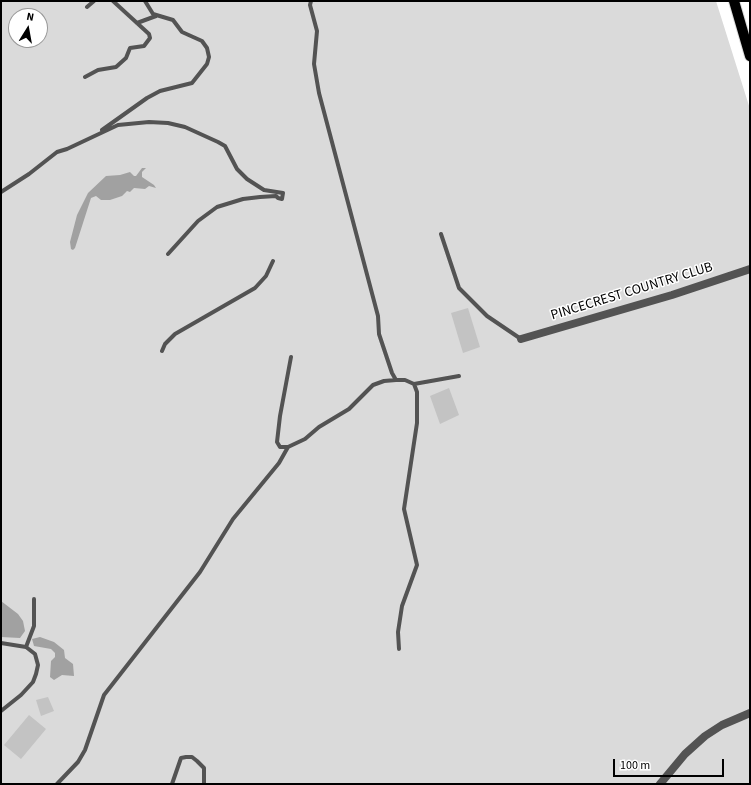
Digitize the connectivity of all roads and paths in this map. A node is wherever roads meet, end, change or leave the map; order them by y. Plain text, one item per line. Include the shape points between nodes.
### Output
1 (94, 1) edge
2 (113, 1) edge
3 (146, 1) edge
4 (311, 1) edge
5 (734, 1) edge
6 (87, 6) dead end
7 (156, 16) junction
8 (137, 23) junction
9 (750, 56) edge
10 (85, 77) dead end
11 (97, 134) junction
12 (1, 192) edge
13 (441, 234) dead end
14 (168, 254) dead end
15 (273, 262) dead end
16 (750, 269) edge
17 (521, 339) joint
18 (162, 351) dead end
19 (291, 358) dead end
20 (459, 376) dead end
21 (396, 380) junction
22 (414, 384) junction
23 (288, 448) junction
24 (34, 599) dead end
25 (1, 642) edge
26 (26, 647) junction
27 (399, 649) dead end
28 (1, 711) edge
29 (750, 713) edge
30 (57, 784) edge
31 (172, 784) edge
32 (204, 784) edge
33 (660, 784) edge

1 - 6 lane
2 - 8 lane
3 - 7 lane
4 - 21 lane via 317,31 314,64 319,93 378,316 379,334
5 - 9 main road
7 - 8 lane
7 - 11 lane via 173,20 182,32 202,41 209,57 207,64 192,83 160,91
8 - 10 lane via 149,34 148,43 130,48 126,58 116,67 98,70
11 - 12 lane via 57,152
11 - 14 lane via 132,122 168,123 185,127 225,146 237,169 264,190 283,193 282,199 276,196 243,199 216,207 198,221
13 - 17 lane via 458,288 487,316
15 - 18 lane via 266,276 255,288 175,334
16 - 17 street, PINCECREST COUNTRY CLUB via 672,295
19 - 23 lane via 277,442 280,447
20 - 22 lane
21 - 22 lane
21 - 23 lane via 384,381 373,386 349,409
22 - 27 lane via 417,392 417,417 404,509 417,565 402,606 398,632
23 - 30 lane via 279,464 233,519 200,572 104,695 85,750 78,762
24 - 26 lane via 34,626
25 - 26 lane
26 - 28 lane via 35,654 38,665 33,682
29 - 33 street via 722,725 706,736 685,754
31 - 32 lane via 181,758 192,757 204,768

